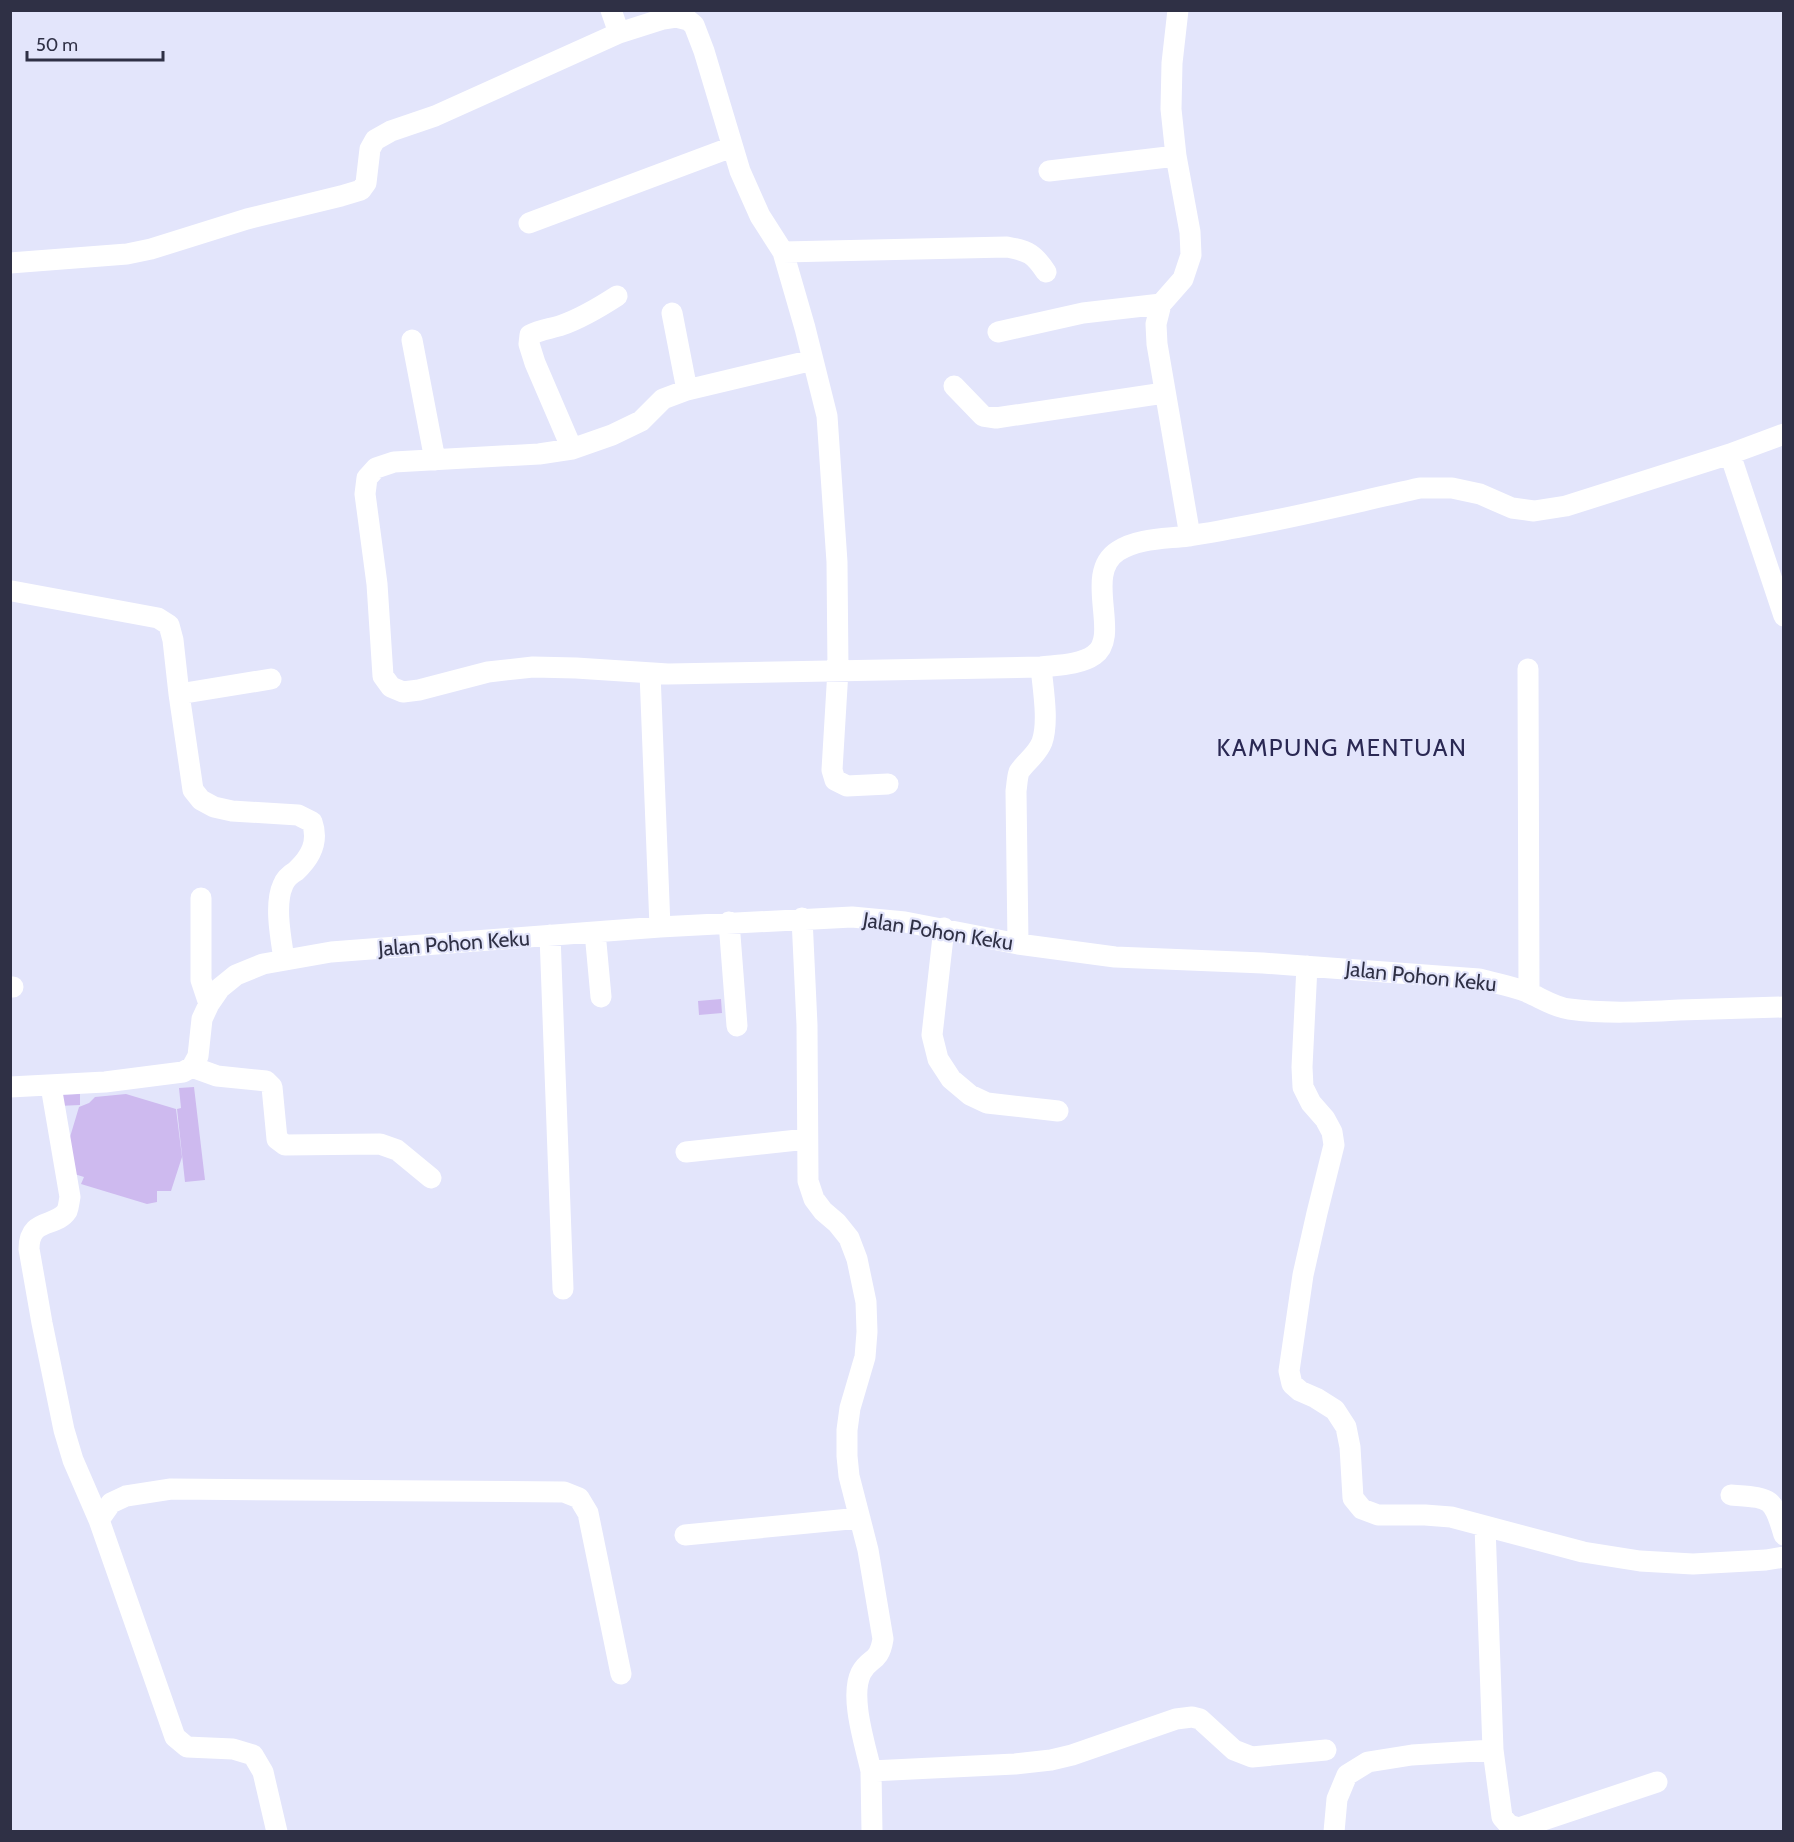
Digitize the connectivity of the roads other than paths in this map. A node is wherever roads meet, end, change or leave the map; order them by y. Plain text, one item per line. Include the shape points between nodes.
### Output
1 (611, 10) edge
2 (1178, 10) edge
3 (619, 33) junction
4 (732, 147) junction
5 (1176, 156) junction
6 (1049, 171) dead end
7 (530, 223) dead end
8 (783, 252) junction
9 (10, 263) edge
10 (1046, 272) dead end
11 (618, 296) dead end
12 (1161, 304) junction
13 (672, 313) dead end
14 (998, 332) dead end
15 (412, 340) dead end
16 (813, 360) junction
17 (954, 386) dead end
18 (687, 390) junction
19 (1164, 393) junction
20 (1784, 434) edge
21 (572, 449) junction
22 (1730, 454) junction
23 (435, 460) junction
24 (1190, 536) junction
25 (12, 591) edge
26 (1784, 616) edge
27 (1041, 667) junction
28 (1528, 669) dead end
29 (838, 670) junction
30 (650, 673) junction
31 (271, 679) dead end
32 (178, 694) junction
33 (888, 784) dead end
34 (201, 898) dead end
35 (802, 918) junction
36 (729, 922) junction
37 (660, 927) junction
38 (944, 928) junction
39 (596, 932) junction
40 (550, 935) junction
41 (1018, 944) junction
42 (284, 959) junction
43 (1307, 966) junction
44 (1529, 993) junction
45 (601, 997) dead end
46 (209, 1004) junction
47 (1784, 1007) edge
48 (737, 1026) dead end
49 (192, 1067) junction
50 (51, 1086) junction
51 (10, 1087) edge
52 (1058, 1111) dead end
53 (807, 1138) junction
54 (686, 1152) dead end
55 (431, 1178) dead end
56 (563, 1289) dead end
57 (1731, 1495) dead end
58 (860, 1518) junction
59 (99, 1520) junction
60 (1485, 1526) junction
61 (685, 1534) dead end
62 (1784, 1535) edge
63 (1784, 1557) edge
64 (621, 1674) dead end
65 (1326, 1750) dead end
66 (1493, 1750) junction
67 (871, 1771) junction
68 (1657, 1782) dead end
69 (277, 1832) edge
70 (873, 1832) edge
71 (1334, 1832) edge

1 - 3 street
2 - 5 street via 1171,110
3 - 4 street via 676,17 694,25
3 - 9 street via 375,140 361,190 143,251
4 - 7 street
4 - 8 street via 760,216
5 - 6 street
5 - 12 street via 1191,255 1183,279
8 - 10 street via 1007,247 1023,249
8 - 16 street
11 - 21 street via 589,314 531,335 529,344 535,363
12 - 14 street via 1083,313
12 - 19 street via 1156,344
13 - 18 street
15 - 23 street
16 - 18 street
16 - 29 street via 827,416 836,552
17 - 19 street via 983,416 996,418
18 - 21 street via 663,399 641,421
19 - 24 street
20 - 22 street
21 - 23 street
22 - 24 street via 1566,507 1534,511 1512,508 1480,494 1452,488 1420,488
22 - 26 street
23 - 30 street via 394,462 376,468 367,478 365,494 383,676 391,687 403,692 419,690 488,672 533,667
24 - 27 street via 1132,543 1116,552 1107,561 1102,575 1102,648 1093,656 1070,664
25 - 32 street via 158,618 169,625
27 - 29 street
27 - 41 street via 1043,740 1018,775 1016,791
28 - 44 street
29 - 30 street
29 - 33 street via 832,771 836,780 847,786
30 - 37 street
31 - 32 street
32 - 42 street via 193,790 201,800 232,811 298,815 312,822 313,849 283,885 280,927
34 - 46 street via 201,980
35 - 36 street, Jalan Pohon Keku
35 - 38 street, Jalan Pohon Keku via 852,917
35 - 53 street
36 - 37 street, Jalan Pohon Keku
36 - 48 street
37 - 39 street, Jalan Pohon Keku
38 - 41 street, Jalan Pohon Keku
38 - 52 street via 932,1035 938,1059 951,1079 987,1103
39 - 40 street, Jalan Pohon Keku
39 - 45 street
40 - 42 street, Jalan Pohon Keku
40 - 56 street
41 - 43 street, Jalan Pohon Keku via 1115,957
42 - 46 street, Jalan Pohon Keku via 236,975
43 - 44 street, Jalan Pohon Keku via 1479,979
43 - 60 street via 1304,1088 1332,1132 1334,1145 1304,1275 1291,1352 1292,1383 1335,1410 1346,1426 1353,1498 1362,1509 1378,1515 1451,1517
44 - 47 street, Jalan Pohon Keku via 1566,1009 1593,1012
46 - 49 street, Jalan Pohon Keku
49 - 50 street via 164,1076
49 - 55 street via 217,1076 266,1081 272,1087 277,1139 285,1145 380,1144 397,1150
50 - 51 street
50 - 59 street via 70,1197 66,1213 36,1229 29,1249 64,1430
53 - 54 street
53 - 58 street via 808,1181 814,1199 849,1238 866,1302 865,1357 847,1430 849,1476
57 - 62 street via 1771,1502
58 - 61 street
58 - 67 street via 883,1639 877,1658 858,1679 858,1718
59 - 64 street via 111,1503 126,1496 171,1490 564,1492 579,1498 588,1513
59 - 69 street via 175,1737 187,1748 233,1749 253,1755 262,1772
60 - 63 street via 1583,1552 1640,1561 1693,1564
60 - 66 street
65 - 67 street via 1252,1757 1234,1750 1200,1719 1192,1717 1051,1760
66 - 68 street via 1502,1817 1519,1828
66 - 71 street via 1368,1762 1347,1775 1337,1799
67 - 70 street

